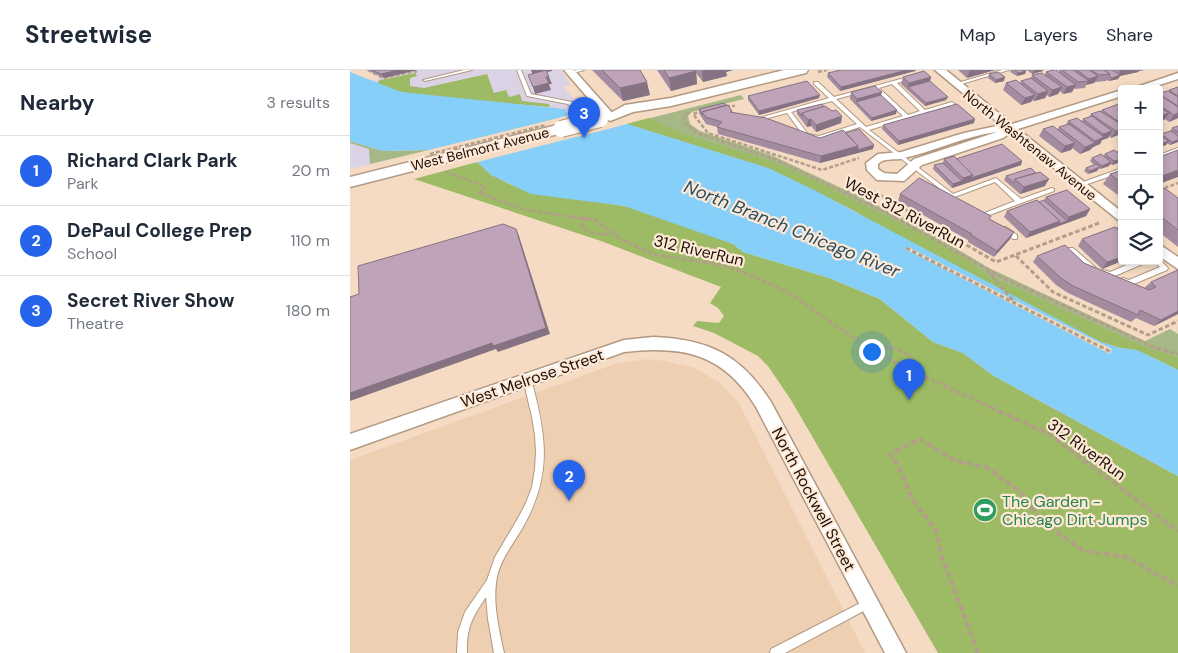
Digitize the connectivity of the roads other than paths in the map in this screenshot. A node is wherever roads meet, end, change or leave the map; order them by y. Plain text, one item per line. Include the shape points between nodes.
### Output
1 (470, 70) edge
2 (519, 70) edge
3 (582, 70) edge
4 (801, 70) edge
5 (940, 70) edge
6 (1007, 70) edge
7 (570, 71) edge
8 (918, 76) edge
9 (1178, 76) edge
10 (425, 80) road end
11 (893, 82) junction
12 (816, 83) dead end
13 (956, 84) junction
14 (1149, 85) edge
15 (875, 87) junction
16 (1118, 94) edge
17 (831, 99) junction
18 (952, 104) edge
19 (788, 111) junction
20 (924, 112) junction
21 (907, 117) junction
22 (602, 121) junction
23 (768, 122) edge
24 (863, 127) junction
25 (1009, 128) junction
26 (796, 131) edge
27 (805, 134) junction
28 (1178, 150) edge
29 (1163, 155) edge
30 (899, 156) junction
31 (913, 165) junction
32 (1118, 171) edge
33 (350, 182) edge
34 (1080, 185) junction
35 (1052, 190) dead end
36 (952, 196) junction
37 (960, 201) edge
38 (1020, 202) junction
39 (976, 210) edge
40 (984, 215) junction
41 (1118, 216) edge
42 (992, 221) edge
43 (1000, 226) edge
44 (1015, 237) edge
45 (1071, 250) edge
46 (1163, 256) edge
47 (1163, 262) edge
48 (1178, 264) edge
49 (1134, 265) edge
50 (1110, 275) junction
51 (717, 357) joint
52 (527, 379) junction
53 (350, 442) edge
54 (490, 584) junction
55 (870, 603) junction
56 (462, 653) edge
57 (499, 653) edge
58 (775, 653) edge
59 (896, 653) edge

1 - 10 lane
2 - 22 lane via 529,95 570,103
3 - 7 lane
4 - 22 main road, West Belmont Avenue
5 - 13 street, North Washtenaw Avenue
6 - 13 lane
7 - 22 street
8 - 11 lane
9 - 14 street
11 - 15 lane
11 - 20 lane
12 - 17 lane
13 - 25 street, North Washtenaw Avenue
15 - 17 lane
15 - 21 lane
16 - 25 street
17 - 19 lane
17 - 24 lane
18 - 20 lane
19 - 23 lane via 759,120
19 - 27 lane
20 - 21 lane
21 - 24 lane
22 - 33 main road, West Belmont Avenue, bridge
24 - 27 lane via 818,138
24 - 30 lane
25 - 30 street via 990,128
25 - 31 street via 999,136
25 - 34 street, North Washtenaw Avenue
26 - 27 lane
28 - 29 lane
30 - 31 lane
30 - 31 street via 874,160 872,170 887,178 905,176
31 - 36 lane
32 - 34 lane
34 - 41 street, North Washtenaw Avenue
35 - 38 lane
36 - 37 lane
36 - 38 lane via 996,180
38 - 40 lane
39 - 40 lane
40 - 42 lane
43 - 44 lane
45 - 50 lane via 1090,268
46 - 48 street
47 - 50 lane via 1165,268 1129,283
49 - 50 lane
51 - 52 street, West Melrose Street via 694,348 649,342 601,352
51 - 55 street, North Rockwell Street via 736,369 766,407
52 - 53 street, West Melrose Street
52 - 54 lane via 539,420 540,468 535,494 503,550
54 - 56 lane via 466,616 460,635
54 - 57 lane
55 - 58 lane
55 - 59 street, North Rockwell Street

